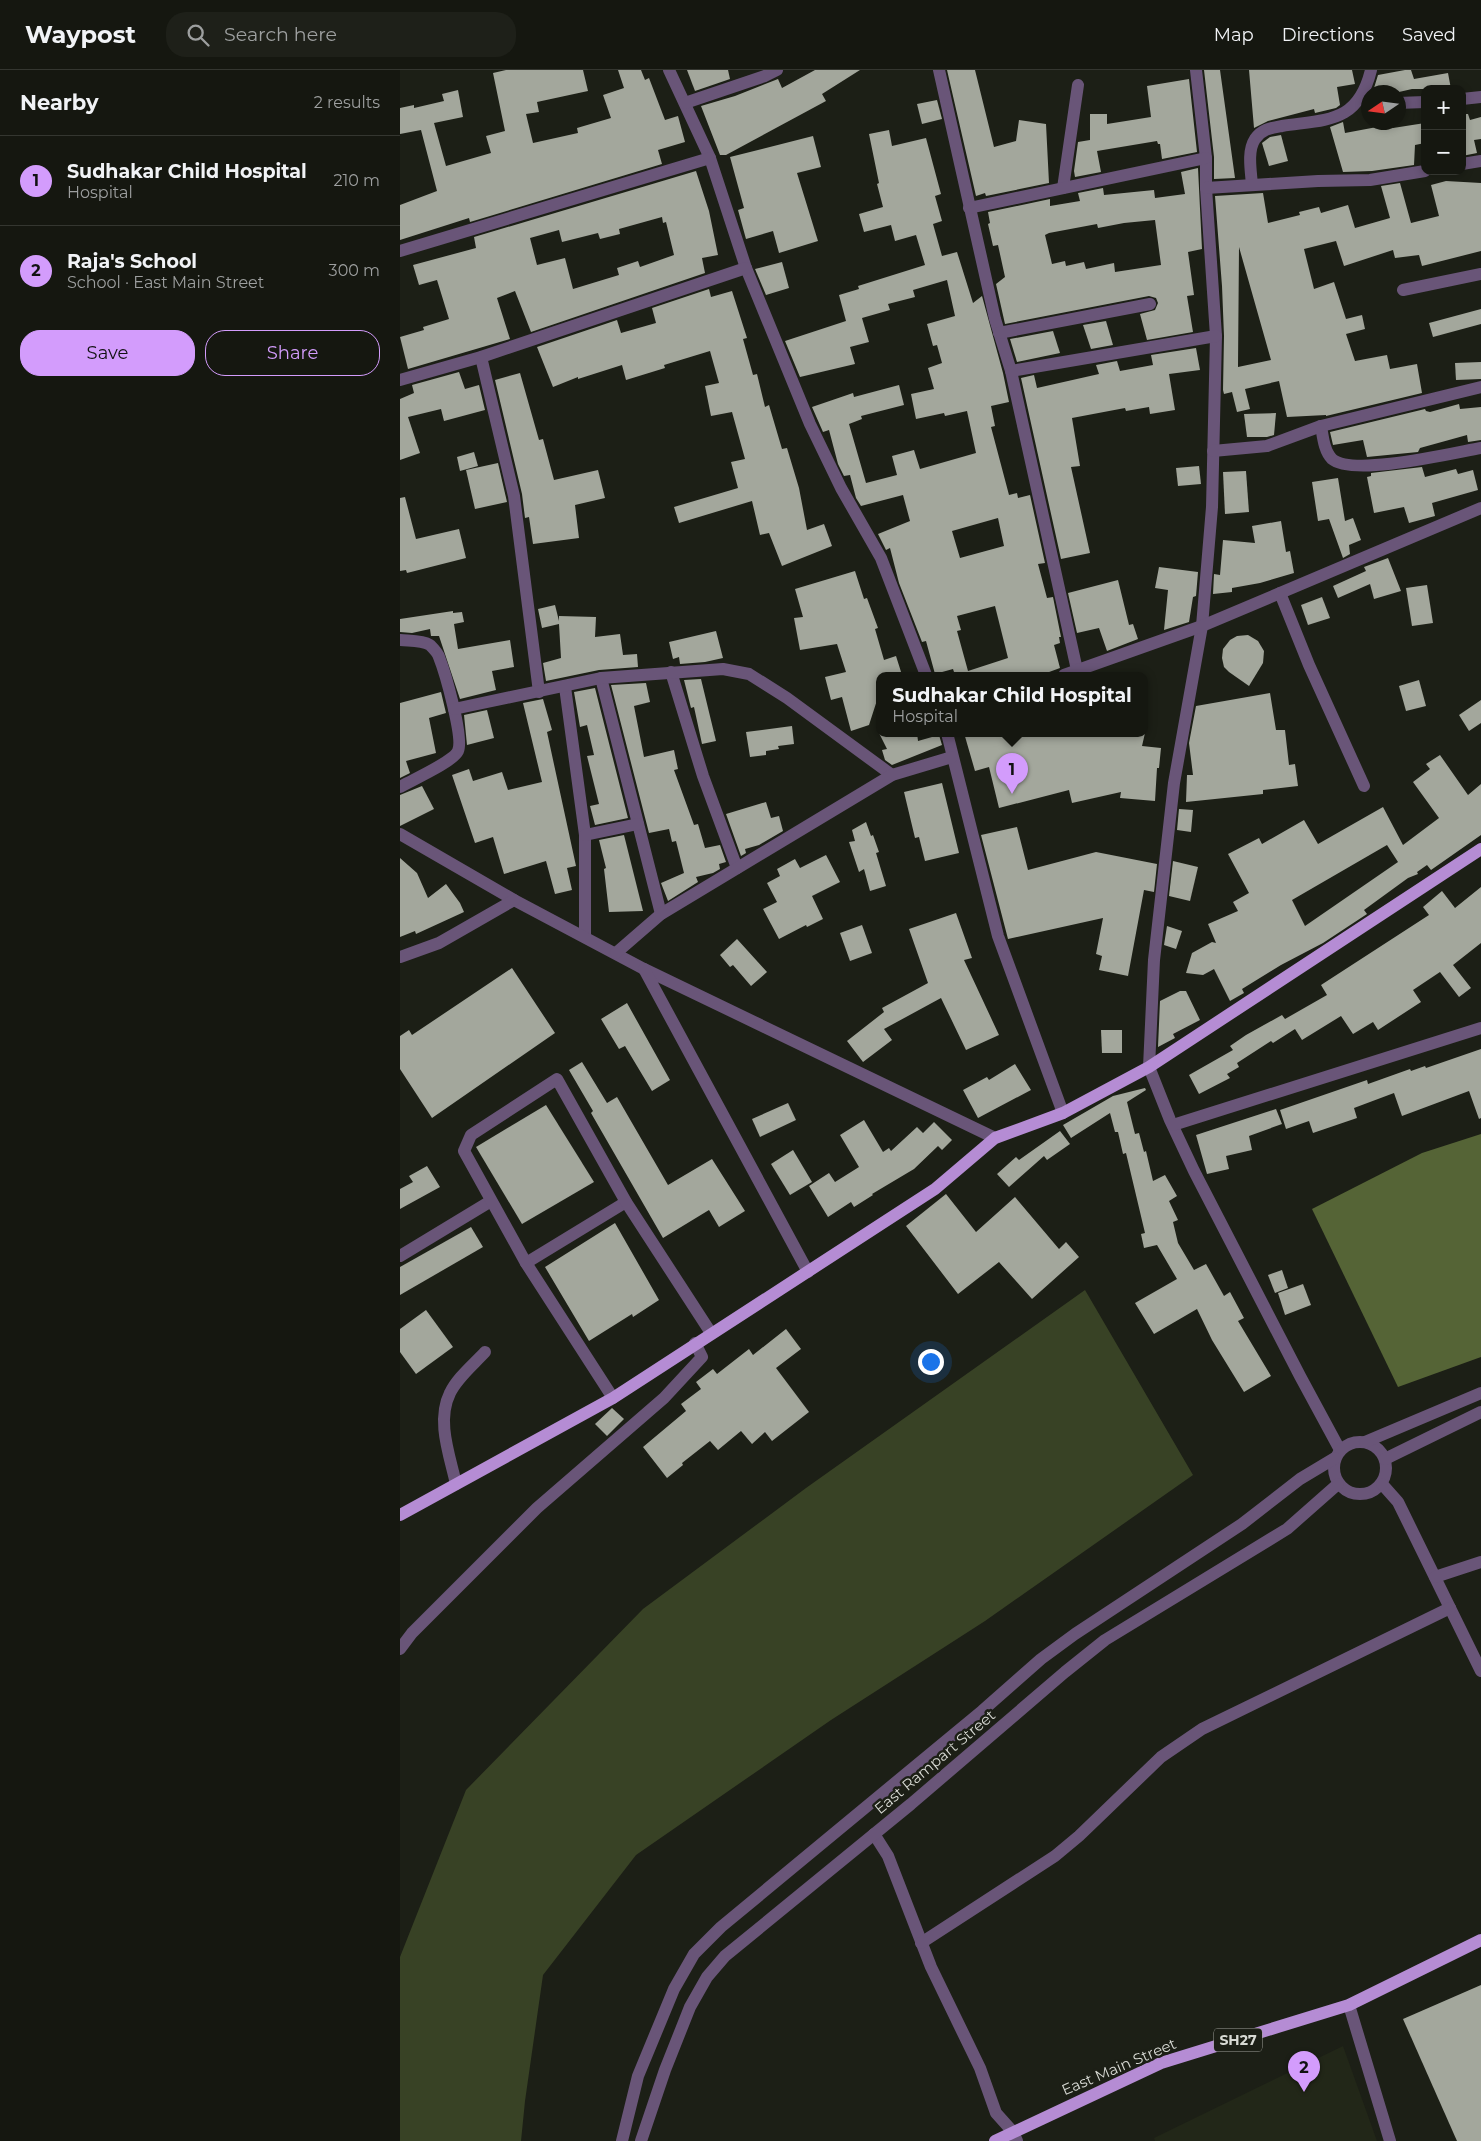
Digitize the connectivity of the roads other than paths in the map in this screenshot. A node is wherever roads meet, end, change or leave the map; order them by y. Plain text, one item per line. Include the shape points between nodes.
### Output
1 (669, 70) edge
2 (777, 70) edge
3 (939, 70) edge
4 (1196, 70) edge
5 (1371, 70) edge
6 (1078, 85) dead end
7 (1367, 85) edge
8 (1481, 97) edge
9 (1466, 99) edge
10 (1421, 102) edge
11 (685, 103) junction
12 (1361, 103) edge
13 (1406, 103) edge
14 (710, 158) junction
15 (1206, 158) junction
16 (1481, 161) edge
17 (1466, 163) edge
18 (1421, 172) edge
19 (1252, 185) junction
20 (1063, 188) junction
21 (1206, 188) junction
22 (969, 208) junction
23 (400, 251) edge
24 (746, 268) junction
25 (1481, 274) edge
26 (1403, 290) dead end
27 (1150, 304) dead end
28 (999, 333) junction
29 (1216, 336) junction
30 (481, 358) junction
31 (1011, 371) junction
32 (400, 380) edge
33 (1481, 387) edge
34 (1321, 426) junction
35 (1481, 448) edge
36 (1213, 451) junction
37 (1481, 508) edge
38 (1280, 594) junction
39 (1202, 626) junction
40 (400, 640) edge
41 (1077, 670) junction
42 (671, 672) junction
43 (925, 672) edge
44 (1072, 672) edge
45 (601, 678) junction
46 (565, 687) junction
47 (539, 692) junction
48 (454, 709) junction
49 (948, 737) edge
50 (952, 756) junction
51 (892, 775) junction
52 (1364, 786) dead end
53 (400, 787) edge
54 (638, 824) junction
55 (400, 834) edge
56 (585, 835) junction
57 (1481, 849) edge
58 (737, 868) junction
59 (514, 900) junction
60 (661, 914) junction
61 (585, 937) junction
62 (616, 953) junction
63 (400, 957) edge
64 (644, 968) junction
65 (1481, 1028) edge
66 (1149, 1067) junction
67 (1063, 1113) junction
68 (1173, 1125) junction
69 (995, 1138) junction
70 (491, 1201) junction
71 (626, 1202) junction
72 (400, 1256) edge
73 (526, 1263) junction
74 (808, 1272) junction
75 (711, 1333) junction
76 (695, 1344) junction
77 (485, 1352) dead end
78 (1481, 1393) edge
79 (613, 1398) junction
80 (1481, 1412) edge
81 (1365, 1442) junction
82 (1338, 1454) junction
83 (1385, 1459) junction
84 (456, 1484) junction
85 (1338, 1484) junction
86 (1382, 1484) junction
87 (400, 1515) edge
88 (1481, 1562) edge
89 (1435, 1577) junction
90 (1450, 1608) junction
91 (400, 1649) edge
92 (1481, 1671) edge
93 (874, 1834) junction
94 (1481, 1940) edge
95 (921, 1943) junction
96 (1349, 2005) junction
97 (1015, 2136) edge
98 (622, 2141) edge
99 (641, 2141) edge
100 (995, 2141) edge
101 (1390, 2141) edge

1 - 11 street
2 - 11 street
3 - 22 street
4 - 15 street
5 - 7 street
6 - 20 street
8 - 9 street
10 - 13 street
11 - 14 street
12 - 19 street via 1347,113 1265,129 1254,140 1250,155
14 - 23 street
14 - 24 street
15 - 20 street
15 - 21 street
16 - 17 street
18 - 19 street via 1370,180
19 - 21 street
20 - 22 street
21 - 29 street
22 - 28 street
24 - 30 street
24 - 43 street via 810,424 880,558
25 - 26 street
27 - 28 street
28 - 31 street
29 - 31 street
29 - 36 street
30 - 32 street
30 - 47 street via 514,496
31 - 41 street
33 - 34 street
34 - 35 street via 1326,450 1333,460 1345,464 1370,466
34 - 36 street via 1267,446
36 - 39 street via 1212,507
37 - 38 street
38 - 39 street
38 - 52 street
39 - 41 street
39 - 66 street via 1174,783 1154,960
40 - 48 street via 430,645 439,655
41 - 44 street
42 - 45 street
42 - 51 street via 724,669 749,674
42 - 58 street via 703,776
45 - 46 street
45 - 54 street
46 - 47 street
46 - 56 street
47 - 48 street
48 - 53 street via 460,739 458,751 450,759
49 - 50 street
50 - 51 street
50 - 67 street via 998,936
51 - 58 street
54 - 56 street
54 - 60 street
55 - 59 street
56 - 61 street
57 - 66 main road
58 - 60 street
59 - 61 street
59 - 63 street via 439,943
60 - 62 street
61 - 62 street
62 - 64 street
64 - 69 street
64 - 74 street
65 - 68 street
66 - 67 main road
66 - 68 street
67 - 69 main road
68 - 82 street
69 - 74 main road via 935,1189
70 - 71 street via 464,1151 470,1135 557,1079
70 - 72 street
70 - 73 street
71 - 73 street
71 - 75 street
73 - 79 street
74 - 75 main road
75 - 76 main road
76 - 79 main road
76 - 91 street via 702,1357 694,1368 537,1508 412,1633
77 - 84 street via 455,1384 445,1404 444,1432
78 - 81 street
79 - 84 main road
80 - 83 street
81 - 82 street via 1348,1444
81 - 83 street via 1374,1445
82 - 85 street via 1334,1476
82 - 98 street via 1235,1529 1041,1659 721,1927 694,1954 674,1990 638,2076
83 - 86 street
84 - 87 main road
85 - 86 street via 1352,1494 1360,1495
85 - 93 street, East Rampart Street via 1288,1529 1105,1640
86 - 89 street via 1398,1502
88 - 89 street
89 - 90 street
90 - 92 street
90 - 95 street via 1202,1729 1160,1757 1055,1856
93 - 95 street via 888,1856
93 - 99 street, East Rampart Street via 725,1956 707,1977 690,2008 665,2070
94 - 96 main road, East Main Street / SH27
95 - 97 street via 980,2068 996,2113
96 - 97 main road, East Main Street / SH27 via 1161,2063
96 - 101 street
97 - 100 main road, East Main Street / SH27

